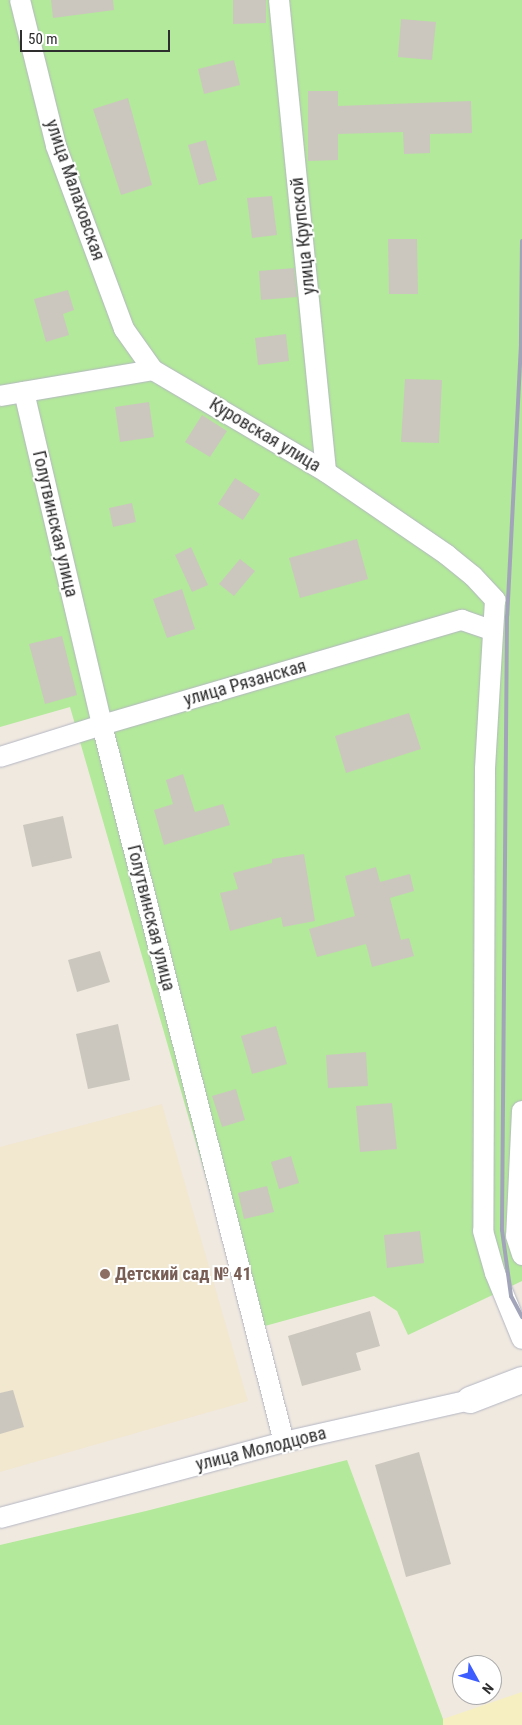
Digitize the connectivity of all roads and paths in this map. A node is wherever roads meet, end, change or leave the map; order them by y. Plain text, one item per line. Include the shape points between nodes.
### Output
1 (20, 0) edge
2 (279, 0) edge
3 (153, 370) junction
4 (24, 392) junction
5 (0, 396) edge
6 (326, 472) junction
7 (491, 630) junction
8 (102, 724) junction
9 (0, 758) edge
10 (522, 1111) edge
11 (522, 1255) edge
12 (522, 1339) edge
13 (522, 1380) edge
14 (470, 1400) joint
15 (284, 1442) junction
16 (0, 1518) edge

1 - 3 street, улица Малаховская via 56,146 124,329
2 - 6 street, улица Крупской
3 - 4 street
3 - 6 street, Куровская улица
4 - 5 street
4 - 8 street, Голутвинская улица
6 - 7 street, Куровская улица via 473,576 494,600
7 - 8 street, улица Рязанская via 462,620
7 - 12 street via 485,769 483,1231 495,1273
8 - 9 street, улица Рязанская
8 - 15 street, Голутвинская улица
10 - 11 street via 516,1236
13 - 14 street, улица Молодцова
14 - 15 street, улица Молодцова
15 - 16 street, улица Молодцова

